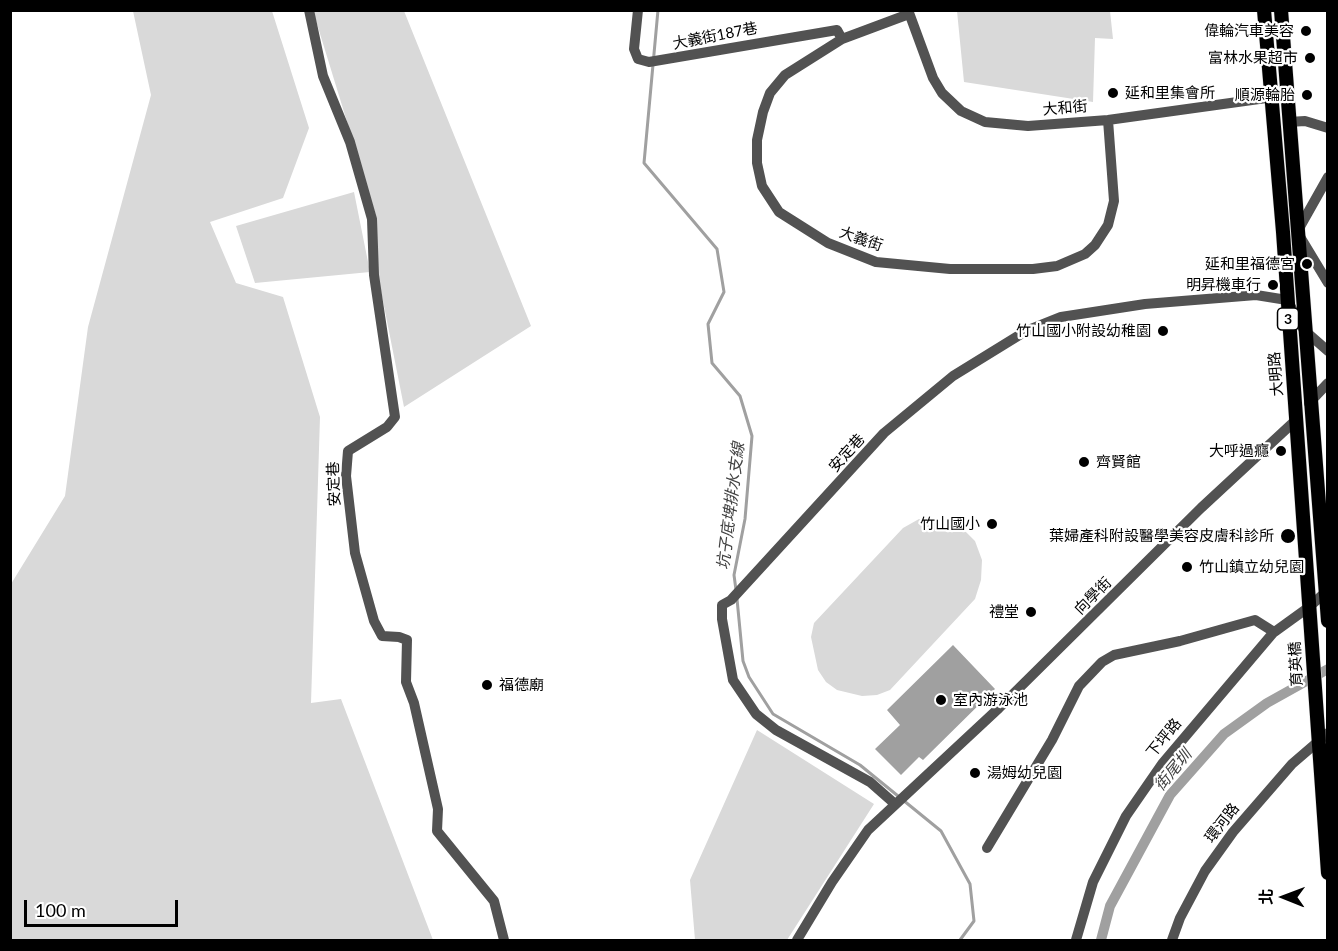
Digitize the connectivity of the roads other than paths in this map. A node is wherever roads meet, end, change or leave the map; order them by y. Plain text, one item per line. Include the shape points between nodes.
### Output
1 (309, 10) edge
2 (639, 10) edge
3 (1264, 10) edge
4 (1281, 10) edge
5 (909, 12) edge
6 (842, 39) junction
7 (1288, 95) junction
8 (1272, 99) junction
9 (1108, 120) junction
10 (1289, 122) junction
11 (1328, 128) edge
12 (1328, 177) edge
13 (1290, 232) junction
14 (1328, 283) edge
15 (1287, 300) junction
16 (1304, 330) junction
17 (1328, 351) edge
18 (1328, 383) edge
19 (1309, 403) junction
20 (1296, 420) junction
21 (1326, 591) edge
22 (1309, 607) junction
23 (1328, 621) edge
24 (1311, 628) joint
25 (1274, 632) junction
26 (1325, 741) edge
27 (895, 804) junction
28 (987, 848) dead end
29 (1328, 873) edge
30 (504, 940) edge
31 (797, 940) edge
32 (1076, 940) edge
33 (1172, 940) edge

1 - 30 street, 安定巷 via 323,76 350,142 372,219 374,275 395,417 348,452 346,476 355,553 382,636 407,640 406,682 438,809 437,831 494,901
2 - 6 street, 大義街187巷 via 634,49 639,59 655,62 837,30
3 - 8 main road, 大明路 / 3
4 - 7 main road, 大明路 / 3
5 - 6 street, 大義街
5 - 9 street, 大和街 via 937,86 968,115 994,123 1028,126
6 - 9 street, 大義街 via 785,75 770,93 757,140 757,163 762,186 779,212 828,243 876,262 950,269 1033,269 1057,266 1085,254 1108,225 1114,201
7 - 8 street, 大和街
7 - 10 main road, 大明路 / 3
8 - 9 street, 大和街
8 - 13 main road, 大明路 / 3
10 - 11 street via 1305,121
10 - 13 main road, 大明路 / 3
12 - 13 street
13 - 14 street
13 - 15 main road, 大明路 / 3
13 - 16 main road, 大明路 / 3
15 - 16 street
15 - 20 main road, 大明路 / 3
15 - 27 street, 安定巷 via 1236,296 1145,304 1062,317 1026,331 953,376 884,433 722,606 733,680 756,714 776,730 861,776
16 - 17 street
16 - 19 main road, 大明路 / 3
18 - 19 street
19 - 21 main road, 大明路 / 3
20 - 22 main road, 大明路 / 3
20 - 27 street, 向學街
21 - 22 street, 下坪路
21 - 23 main road, 大明路 / 3
22 - 24 main road, 大明路 / 3
22 - 25 street, 下坪路
24 - 26 main road, 育英橋 / 3 via 1314,697
25 - 28 street via 1255,620 1114,655 1102,662 1079,686 1052,741
25 - 32 street, 下坪路 via 1162,764 1126,816 1093,882
26 - 29 main road, 3
26 - 33 street, 環河路 via 1279,778 1233,832 1205,871
27 - 31 street via 868,830

